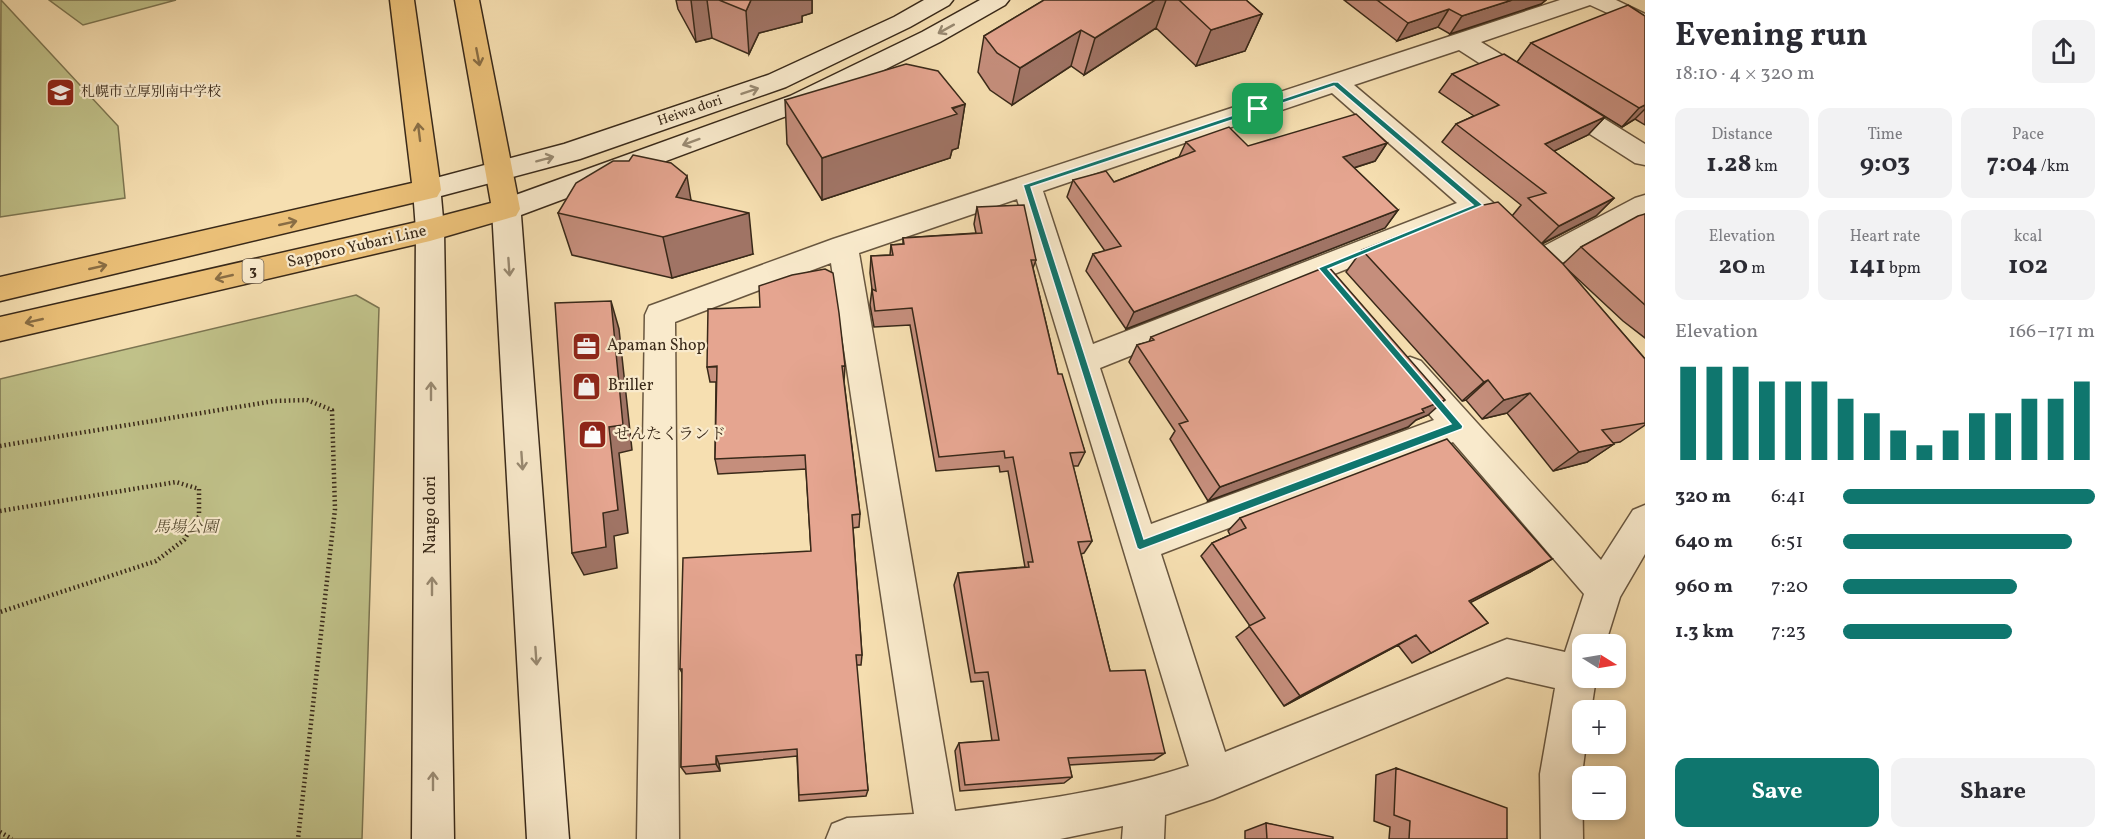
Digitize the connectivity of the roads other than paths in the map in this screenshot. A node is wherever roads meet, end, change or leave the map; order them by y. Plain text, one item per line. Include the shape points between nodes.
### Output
1 (402, 0) edge
2 (467, 0) edge
3 (941, 0) edge
4 (997, 0) edge
5 (1582, 0) edge
6 (1597, 0) edge
7 (1645, 23) edge
8 (1460, 40) junction
9 (1336, 83) junction
10 (1645, 156) edge
11 (500, 171) junction
12 (1027, 185) junction
13 (427, 190) junction
14 (1479, 205) junction
15 (1645, 206) edge
16 (506, 208) junction
17 (430, 230) junction
18 (843, 247) junction
19 (1322, 268) junction
20 (0, 289) edge
21 (1345, 295) edge
22 (0, 329) edge
23 (1390, 347) edge
24 (1081, 362) junction
25 (1458, 426) junction
26 (1645, 521) edge
27 (1140, 545) junction
28 (1604, 590) junction
29 (1590, 634) edge
30 (1572, 659) edge
31 (1577, 688) edge
32 (1213, 778) junction
33 (1144, 820) edge
34 (938, 834) junction
35 (433, 839) edge
36 (548, 839) edge
37 (658, 839) edge
38 (847, 839) edge
39 (1562, 839) edge

13 -> 1 main road
2 -> 11 main road
11 -> 3 street, Heiwa dori via 570,152 777,81
4 -> 16 street, Heiwa dori via 799,102
5 - 8 street
6 - 7 street
8 - 9 street
8 - 10 street
9 - 12 street
9 - 14 street
11 - 13 street, Heiwa dori
11 - 16 main road
12 - 18 street
12 - 24 street
13 - 17 street, Nango dori
20 -> 13 main road
14 - 15 street via 1532,256
14 - 19 street
16 - 17 main road, Sapporo Yubari Line / 3
16 -> 36 street
17 -> 22 main road, Sapporo Yubari Line / 3
35 -> 17 street, Nango dori
18 - 34 street
18 - 37 street via 660,315
19 - 21 street
19 - 24 street
23 - 25 street
24 - 27 street
25 - 27 street
25 - 28 street
26 - 28 street
27 - 32 street
28 - 29 street
30 - 32 street via 1507,658
31 - 39 street via 1561,774
32 - 33 street
33 - 34 street via 1040,822
34 - 38 street

